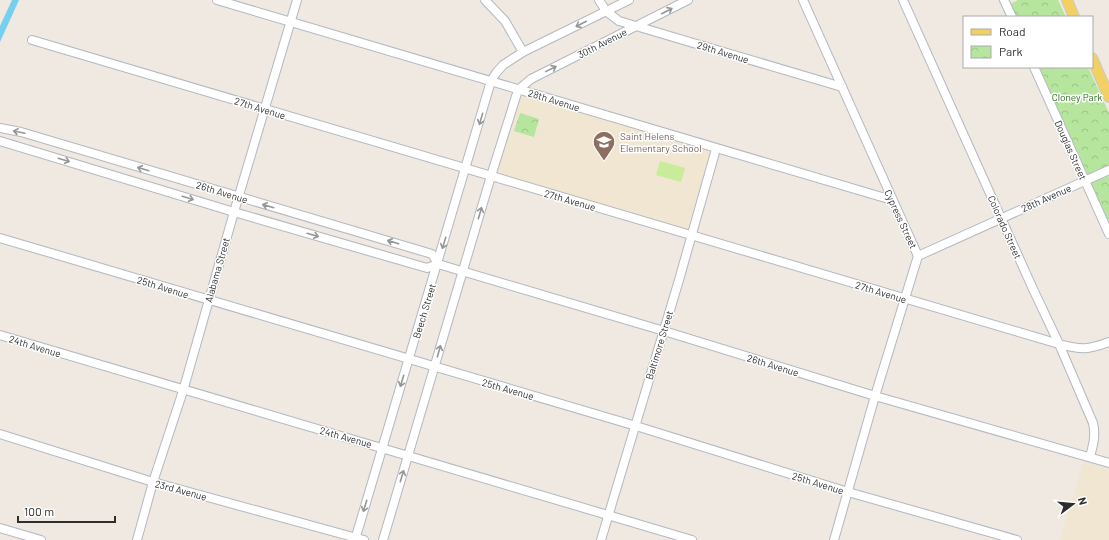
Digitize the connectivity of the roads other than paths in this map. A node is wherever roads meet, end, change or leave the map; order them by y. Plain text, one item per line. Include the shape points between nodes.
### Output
1 (216, 0) edge
2 (297, 0) edge
3 (486, 0) edge
4 (599, 0) edge
5 (629, 0) edge
6 (688, 0) edge
7 (803, 0) edge
8 (903, 0) edge
9 (1004, 0) edge
10 (1067, 0) edge
11 (606, 11) junction
12 (1012, 16) edge
13 (1074, 16) edge
14 (290, 21) junction
15 (636, 26) junction
16 (32, 40) dead end
17 (523, 52) junction
18 (1093, 60) edge
19 (1034, 68) edge
20 (492, 81) junction
21 (842, 87) junction
22 (518, 90) junction
23 (1109, 97) edge
24 (265, 109) junction
25 (0, 128) edge
26 (0, 141) edge
27 (716, 149) junction
28 (466, 169) junction
29 (1109, 170) edge
30 (491, 176) junction
31 (1085, 181) junction
32 (238, 197) junction
33 (892, 200) junction
34 (234, 212) junction
35 (1001, 219) junction
36 (1109, 234) edge
37 (692, 235) junction
38 (0, 238) edge
39 (918, 256) junction
40 (438, 264) junction
41 (462, 271) junction
42 (905, 299) junction
43 (209, 300) junction
44 (664, 331) junction
45 (0, 335) edge
46 (1109, 342) edge
47 (1059, 344) junction
48 (409, 360) junction
49 (434, 367) junction
50 (183, 391) junction
51 (875, 396) junction
52 (636, 426) junction
53 (0, 434) edge
54 (382, 447) junction
55 (408, 455) junction
56 (1090, 457) junction
57 (1109, 463) edge
58 (154, 482) junction
59 (848, 492) junction
60 (609, 515) junction
61 (0, 528) edge
62 (355, 539) edge
63 (41, 540) edge
64 (137, 540) edge
65 (364, 540) edge
66 (384, 540) edge
67 (601, 540) edge
68 (692, 540) edge
69 (834, 540) edge
70 (1017, 540) edge

1 - 14 street, 28th Avenue
2 - 14 street, Alabama Street
3 - 17 street via 505,21
4 - 11 street
5 - 11 street
15 -> 6 street, 30th Avenue
7 - 21 street, Cypress Street
8 - 35 street, Colorado Street
9 - 12 street
10 - 13 main road
11 - 15 street, 29th Avenue via 619,21
11 -> 17 street
14 - 20 street, 28th Avenue
14 - 24 street, Alabama Street
15 - 21 street, 29th Avenue
22 -> 15 street, 30th Avenue via 531,79
16 - 24 street, 27th Avenue
17 - 20 street via 503,65
18 - 23 main road
19 - 31 street, Douglas Street
20 - 22 street, 28th Avenue
20 -> 28 street, Beech Street
21 - 33 street, Cypress Street
22 - 27 street, 28th Avenue
22 - 30 street
24 - 28 street, 27th Avenue
24 - 32 street, Alabama Street
32 -> 25 street, 26th Avenue via 21,132
26 -> 34 street, 26th Avenue
27 - 33 street, 28th Avenue
27 - 37 street, Baltimore Street
28 - 30 street, 27th Avenue
28 -> 40 street, Beech Street
29 - 31 street, 28th Avenue
30 - 37 street, 27th Avenue
41 -> 30 street
31 - 35 street, 28th Avenue
31 - 36 street, Douglas Street
32 - 34 street, Alabama Street
40 -> 32 street, 26th Avenue via 432,254
33 - 39 street, Cypress Street
34 -> 40 street, 26th Avenue via 426,268
34 - 43 street, Alabama Street
35 - 39 street, 28th Avenue
35 - 47 street, Colorado Street
37 - 42 street, 27th Avenue
37 - 44 street, Baltimore Street
38 - 43 street, 25th Avenue
39 - 42 street, Cypress Street
40 - 41 street, 26th Avenue
40 - 48 street, Beech Street
41 - 44 street, 26th Avenue
49 -> 41 street
42 - 47 street, 27th Avenue
42 - 51 street, Cypress Street
43 - 48 street, 25th Avenue
43 - 50 street, Alabama Street
44 - 51 street, 26th Avenue
44 - 52 street, Baltimore Street
45 - 50 street, 24th Avenue
46 - 47 street, 27th Avenue via 1086,349
47 - 56 street, Colorado Street via 1095,432
48 - 49 street, 25th Avenue
48 -> 54 street, Beech Street
49 - 52 street, 25th Avenue
49 - 55 street
50 - 54 street, 24th Avenue
50 - 58 street, Alabama Street
51 - 56 street, 26th Avenue
51 - 59 street, Cypress Street
52 - 59 street, 25th Avenue
52 - 60 street, Baltimore Street
53 - 58 street, 23rd Avenue
54 - 55 street, 24th Avenue
54 -> 62 street, Beech Street
55 - 60 street, 24th Avenue
66 -> 55 street
56 - 57 street, 26th Avenue
58 - 62 street, 23rd Avenue
58 - 64 street, Alabama Street
59 - 69 street, Cypress Street
59 - 70 street, 25th Avenue
60 - 67 street, Baltimore Street
60 - 68 street, 24th Avenue
61 - 63 street
62 - 65 street, 23rd Avenue

